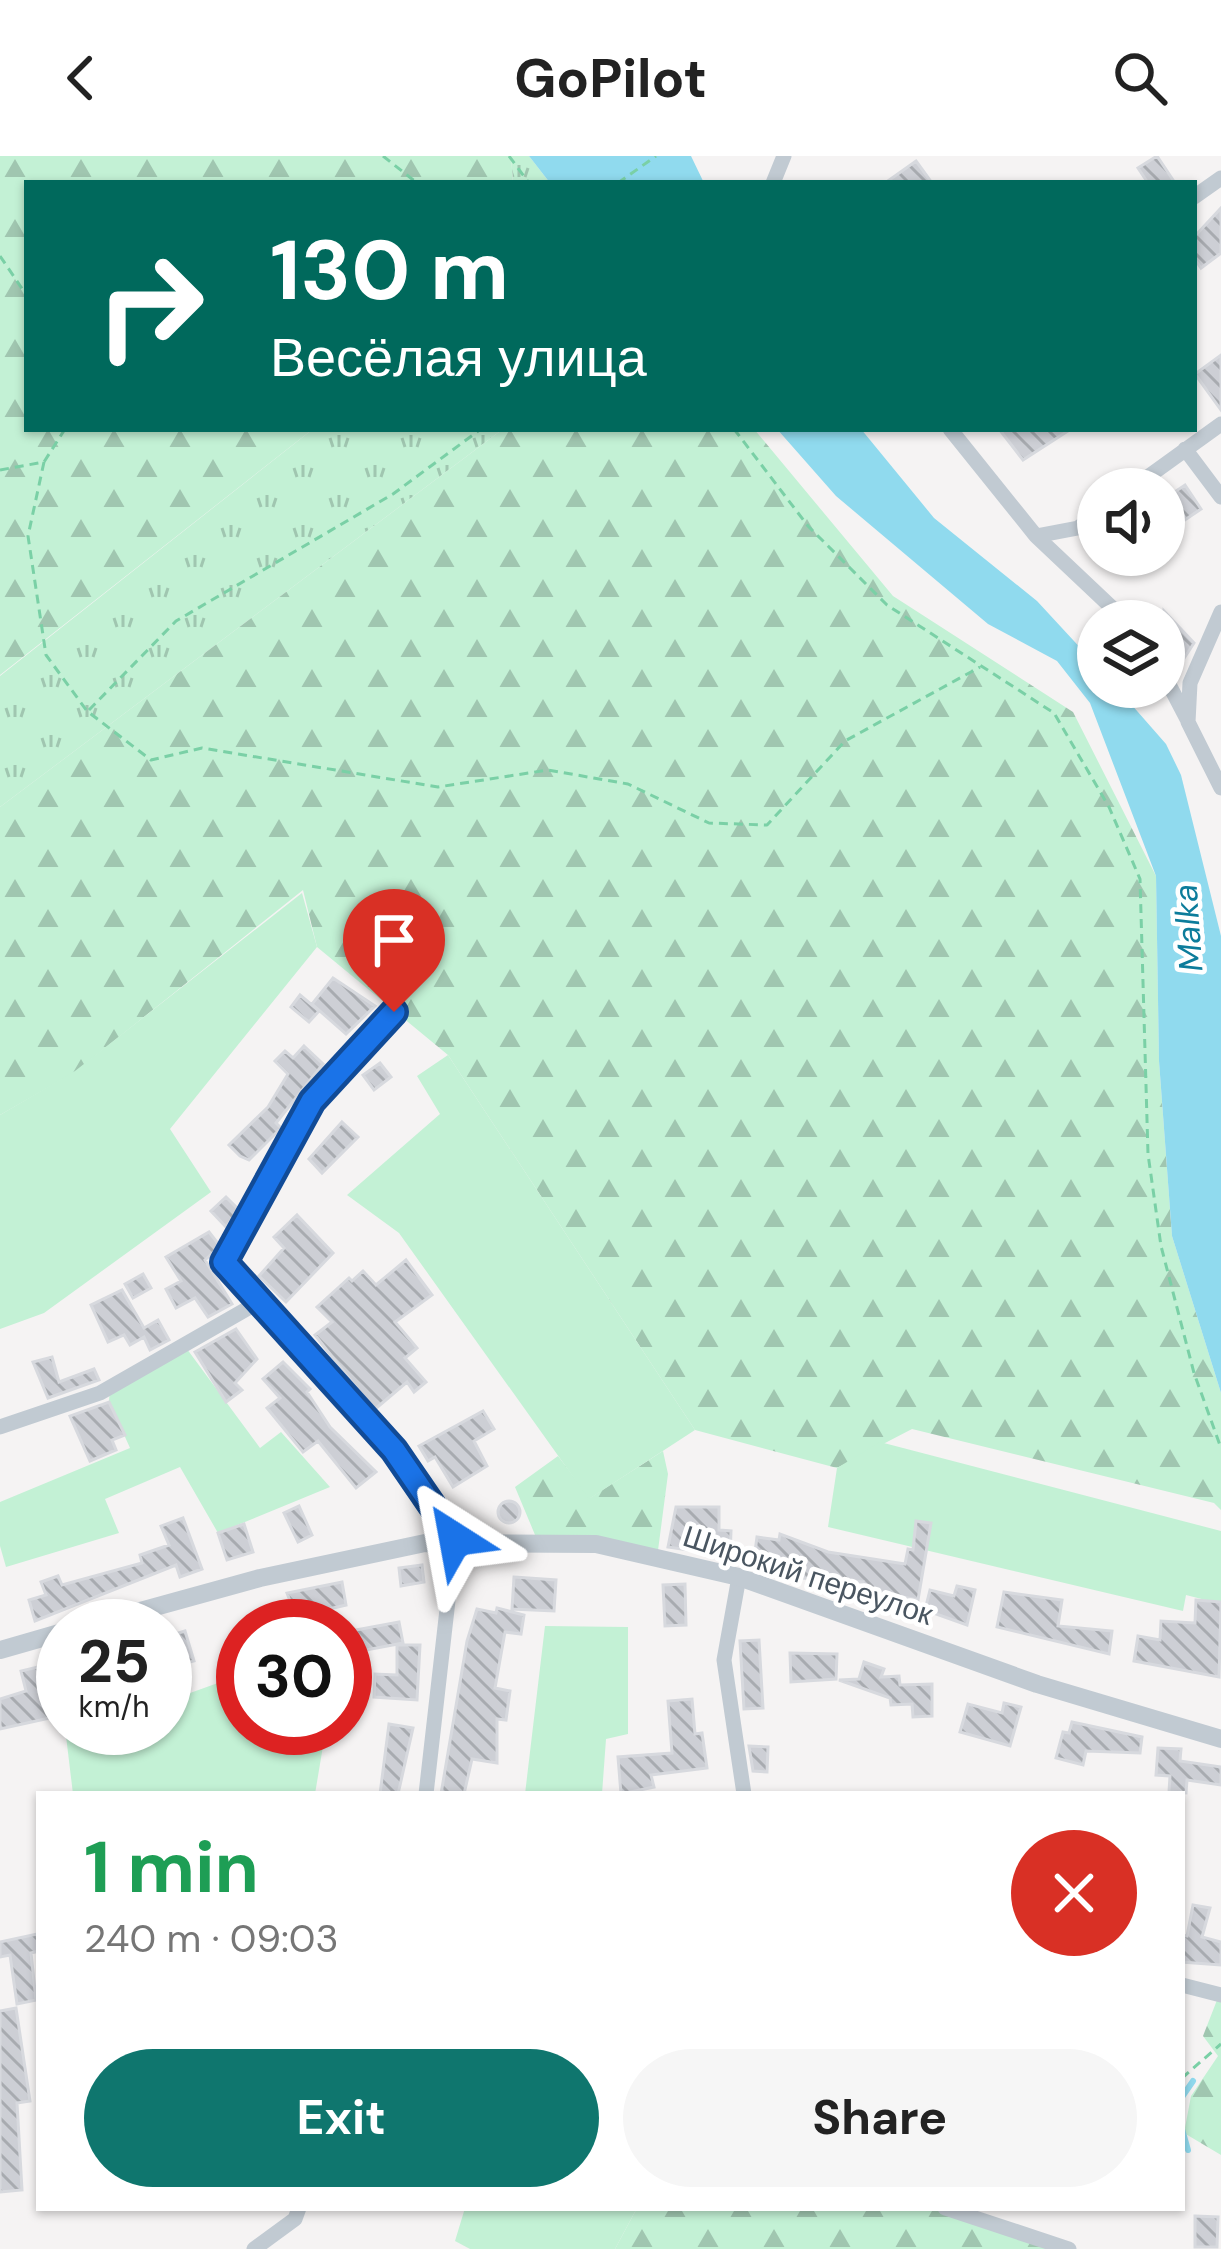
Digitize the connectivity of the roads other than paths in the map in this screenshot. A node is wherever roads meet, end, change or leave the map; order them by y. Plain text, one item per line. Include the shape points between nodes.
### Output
1 (1221, 424) edge
2 (952, 432) edge
3 (1185, 449) junction
4 (1159, 468) edge
5 (1221, 497) edge
6 (1077, 528) edge
7 (1036, 536) junction
8 (1104, 600) edge
9 (1221, 612) edge
10 (1182, 708) edge
11 (1189, 722) junction
12 (1221, 788) edge
13 (394, 1012) dead end
14 (260, 1302) junction
15 (0, 1427) edge
16 (455, 1539) junction
17 (739, 1577) junction
18 (184, 1599) edge
19 (36, 1640) edge
20 (0, 1650) edge
21 (1221, 1739) edge
22 (426, 1791) edge
23 (744, 1791) edge
24 (1185, 1986) edge
25 (1221, 1995) edge
26 (298, 2211) edge
27 (954, 2211) edge
28 (254, 2249) edge
29 (1070, 2249) edge

1 - 3 street
2 - 7 street
3 - 4 street
3 - 5 street
6 - 7 street
7 - 8 street
9 - 11 street via 1190,683
10 - 11 street
11 - 12 street
13 - 14 street via 312,1101 224,1262
14 - 15 street via 100,1394
14 - 16 street via 394,1450
16 - 17 street, Широкий переулок via 596,1544
16 - 18 street, Широкий переулок
16 - 22 street
17 - 21 street, Широкий переулок via 1037,1684
17 - 23 street via 724,1660
19 - 20 street
24 - 25 street
26 - 28 street
27 - 29 street

